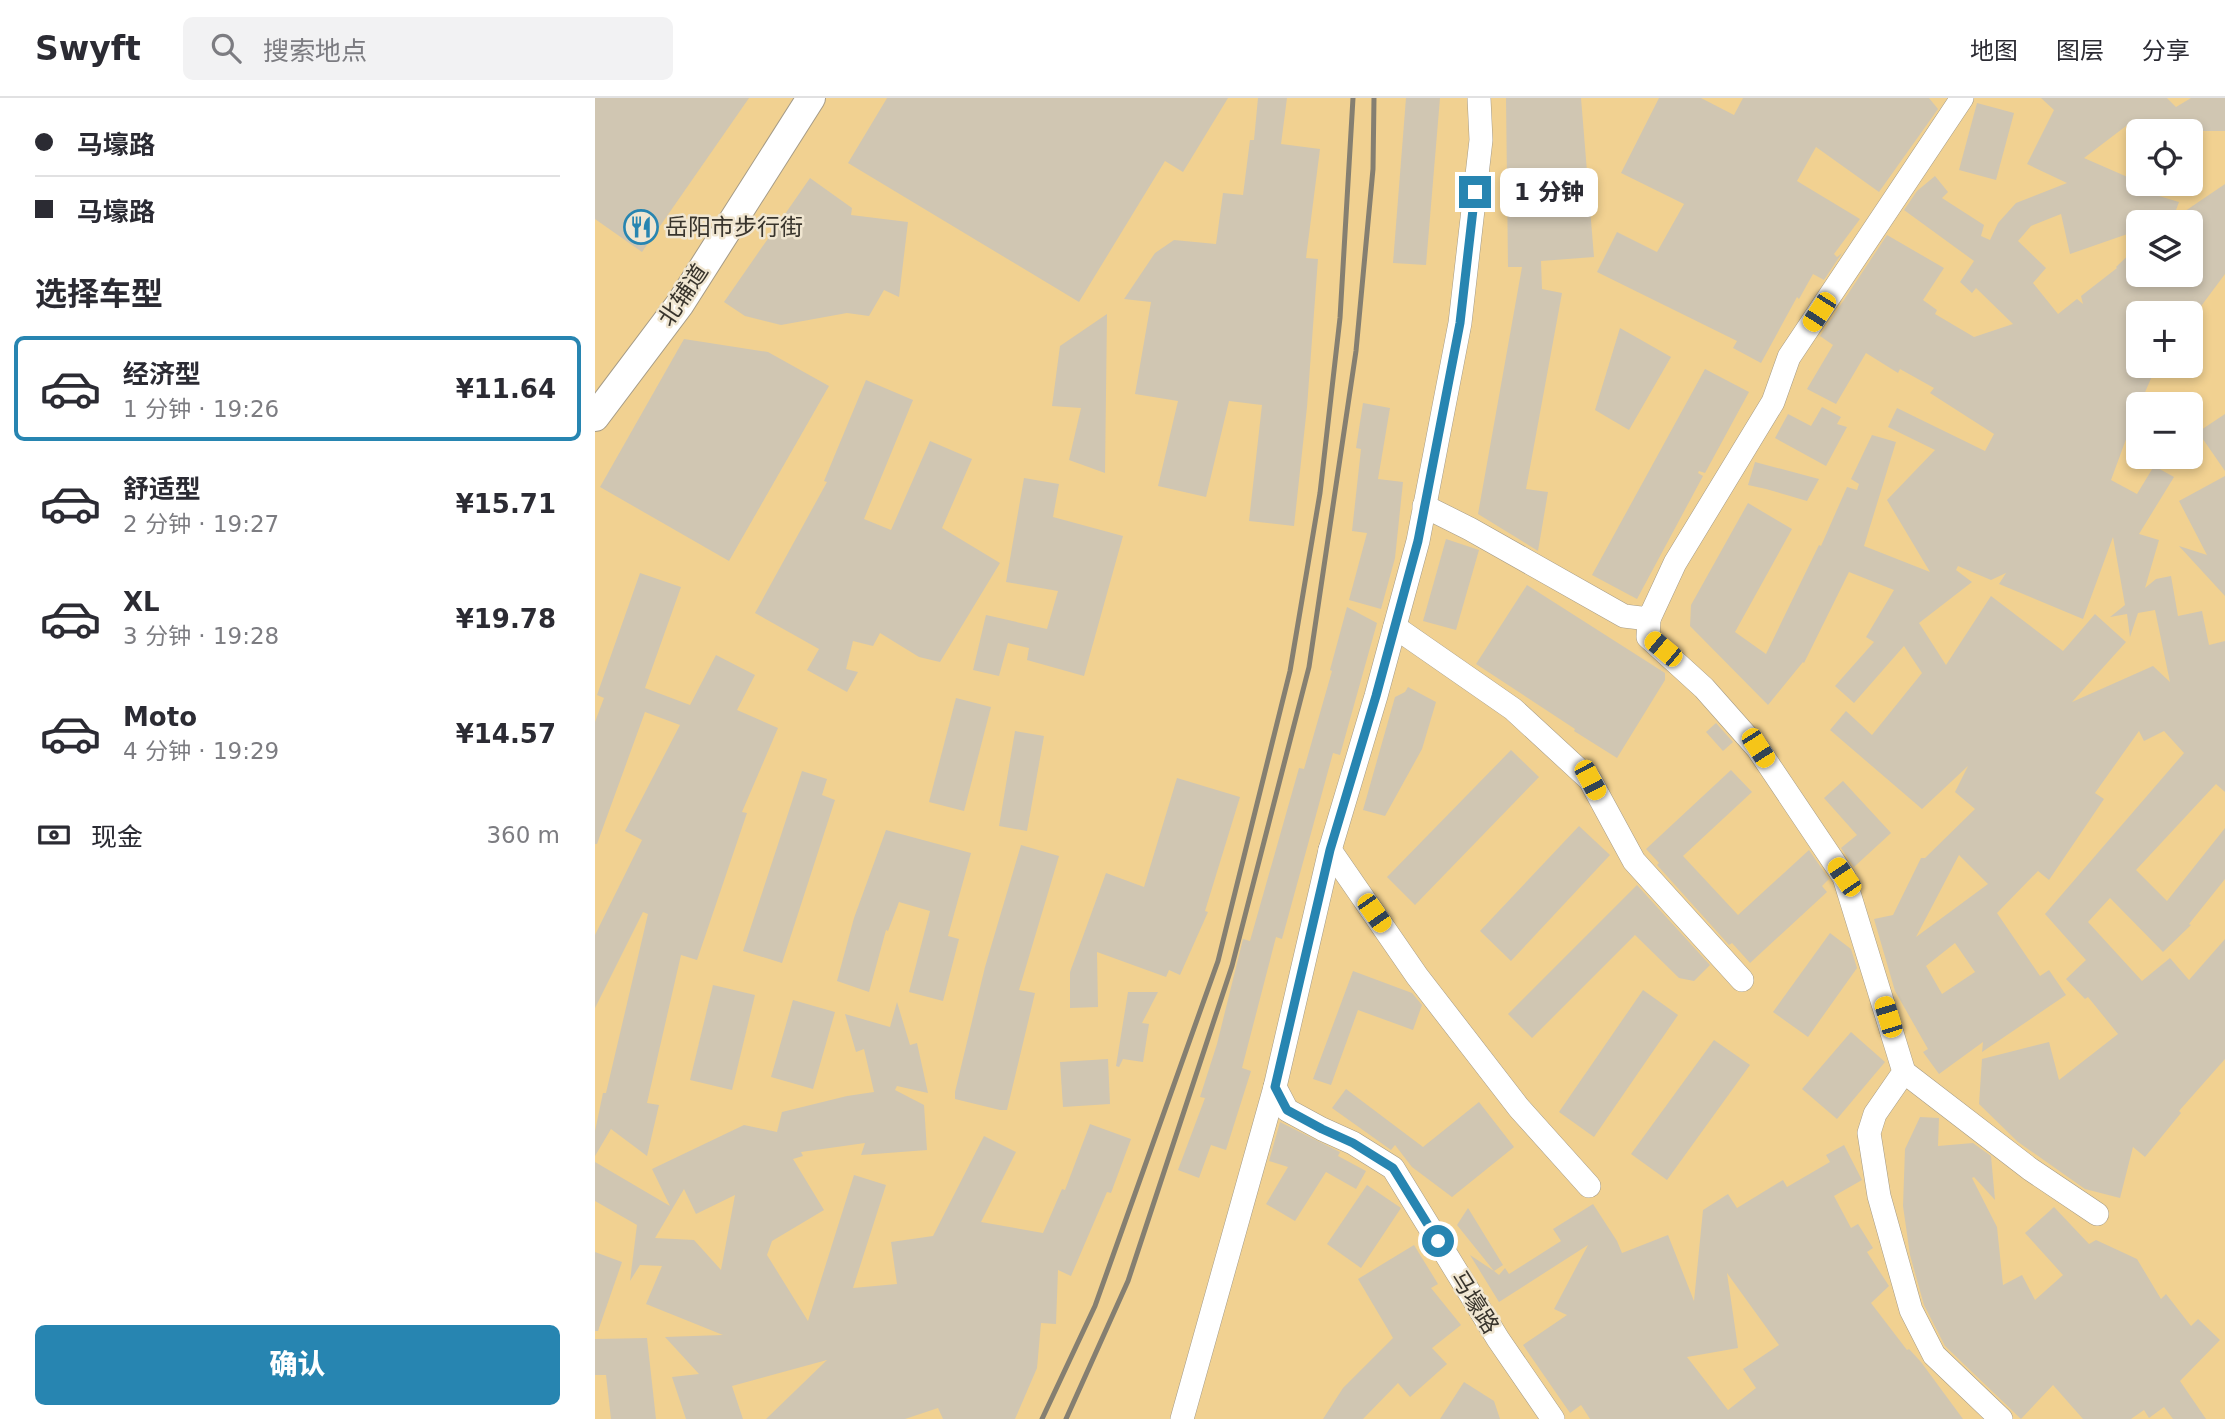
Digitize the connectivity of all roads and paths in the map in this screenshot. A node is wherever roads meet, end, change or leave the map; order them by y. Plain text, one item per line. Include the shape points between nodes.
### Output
1 (811, 98) edge
2 (1479, 98) edge
3 (1962, 98) edge
4 (595, 417) edge
5 (1425, 506) junction
6 (1649, 619) junction
7 (1395, 627) junction
8 (1330, 850) junction
9 (1742, 980) dead end
10 (1904, 1072) junction
11 (1275, 1087) junction
12 (1589, 1186) dead end
13 (2097, 1214) dead end
14 (1182, 1419) edge
15 (1553, 1419) edge
16 (2001, 1419) edge

1 - 4 main road, 北辅道 via 680,304
2 - 5 street via 1481,140 1460,323
3 - 6 street via 1790,356 1773,402 1675,563
5 - 6 street via 1623,617
5 - 7 street
6 - 10 street via 1648,637 1704,688 1758,748 1844,877
7 - 8 street
7 - 9 street via 1513,709 1590,780 1634,860
8 - 11 street
8 - 12 street via 1417,976 1511,1097
10 - 13 street via 2019,1161
10 - 16 street via 1875,1114 1869,1133 1879,1195 1911,1310 1934,1355
11 - 14 street
11 - 15 street, 马壕路 via 1287,1110 1393,1168

